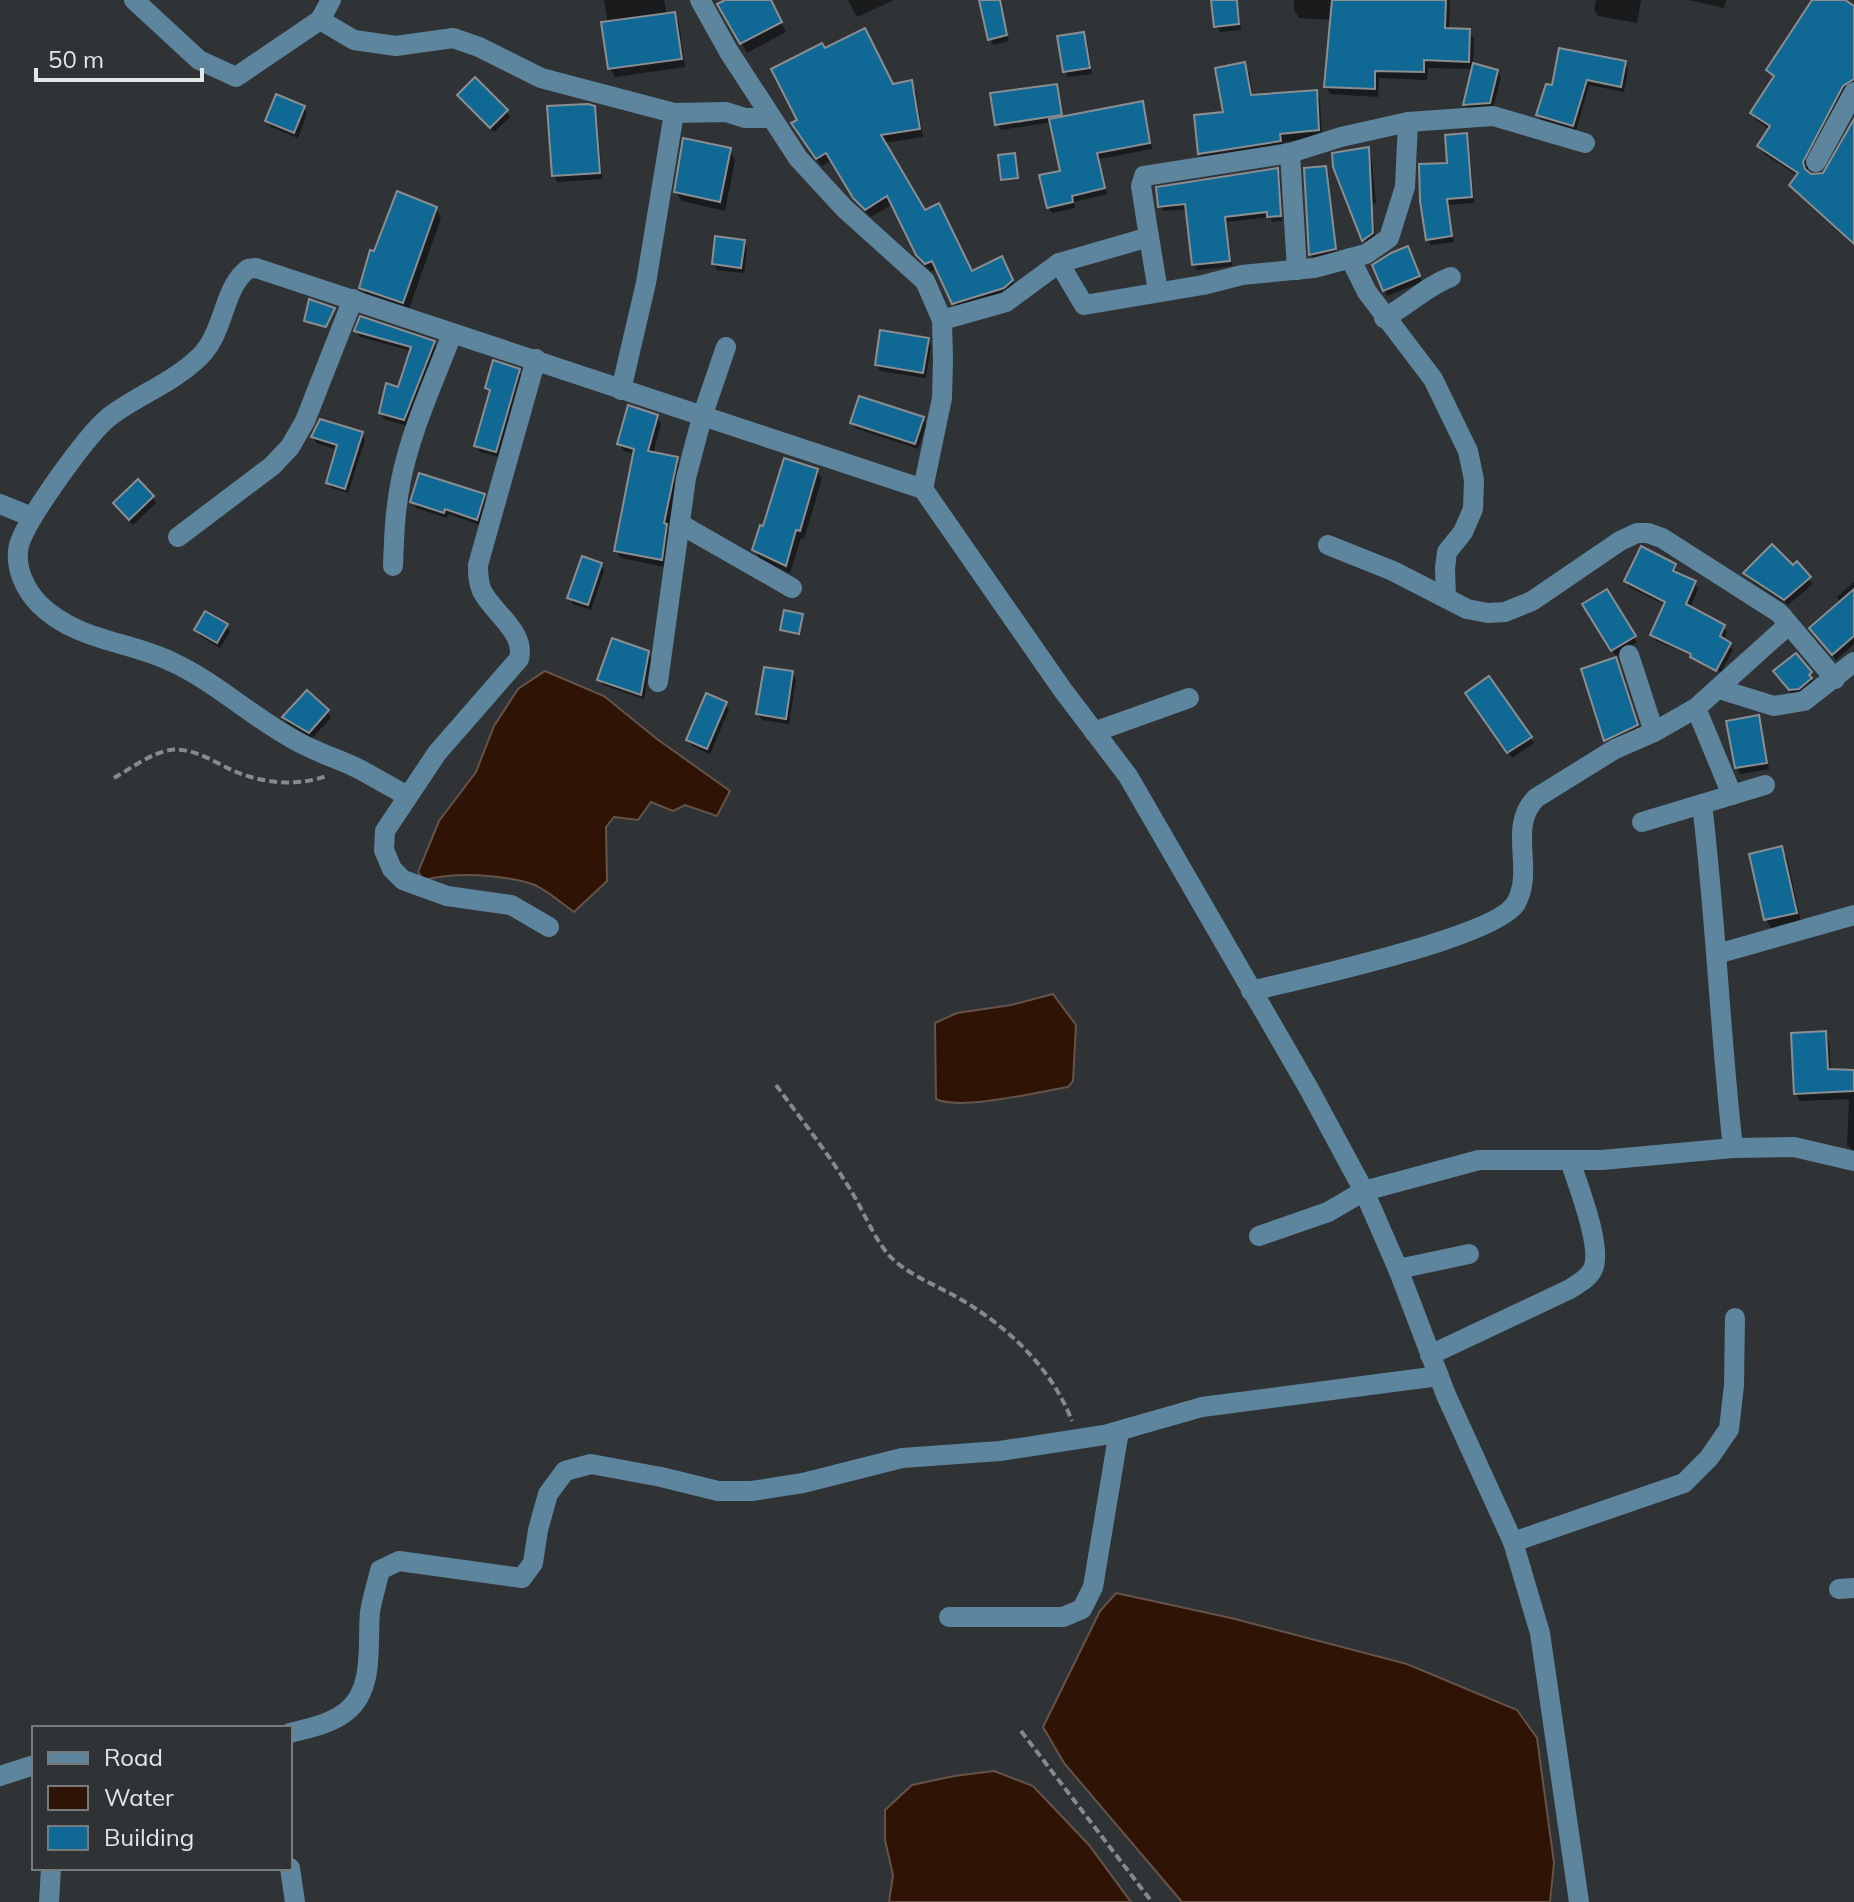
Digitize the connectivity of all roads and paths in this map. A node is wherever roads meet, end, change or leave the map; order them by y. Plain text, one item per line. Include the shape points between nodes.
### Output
1 (134, 0) edge
2 (331, 0) edge
3 (700, 0) edge
4 (320, 20) junction
5 (1854, 92) edge
6 (674, 113) junction
7 (770, 118) junction
8 (1408, 122) junction
9 (1585, 143) dead end
10 (1290, 153) junction
11 (1816, 162) dead end
12 (1149, 237) junction
13 (1350, 258) junction
14 (1059, 263) junction
15 (1297, 270) junction
16 (1451, 277) dead end
17 (1158, 291) junction
18 (353, 299) junction
19 (1384, 318) junction
20 (942, 320) junction
21 (452, 334) junction
22 (726, 347) dead end
23 (536, 359) junction
24 (621, 390) junction
25 (702, 417) junction
26 (923, 489) junction
27 (0, 504) edge
28 (32, 517) junction
29 (680, 524) junction
30 (178, 537) dead end
31 (1328, 545) dead end
32 (393, 566) dead end
33 (792, 588) dead end
34 (1446, 598) junction
35 (1787, 622) junction
36 (1629, 655) dead end
37 (1854, 662) edge
38 (1835, 679) junction
39 (658, 682) dead end
40 (1719, 689) junction
41 (1189, 698) dead end
42 (1696, 708) junction
43 (1094, 732) junction
44 (1654, 732) junction
45 (353, 767) junction
46 (114, 778) dead end
47 (1765, 785) dead end
48 (1732, 795) junction
49 (408, 796) junction
50 (1702, 804) junction
51 (1642, 822) dead end
52 (1854, 915) edge
53 (549, 927) dead end
54 (1717, 954) junction
55 (1251, 991) junction
56 (776, 1085) dead end
57 (1733, 1148) junction
58 (1570, 1160) junction
59 (1854, 1161) edge
60 (1364, 1191) junction
61 (1259, 1236) dead end
62 (1469, 1254) dead end
63 (1398, 1269) junction
64 (1735, 1318) dead end
65 (1430, 1355) junction
66 (1439, 1376) junction
67 (1119, 1431) junction
68 (1079, 1438) junction
69 (1513, 1542) junction
70 (949, 1617) dead end
71 (1021, 1731) dead end
72 (292, 1732) edge
73 (32, 1766) edge
74 (0, 1776) edge
75 (51, 1870) edge
76 (290, 1870) edge
77 (49, 1902) edge
78 (295, 1902) edge
79 (1152, 1902) edge
80 (1579, 1902) edge

1 - 4 street via 199,60 236,77
2 - 4 street
3 - 7 street
4 - 6 street via 354,40 396,46 453,38 541,78
5 - 11 street
6 - 7 street
6 - 24 street via 646,283
7 - 20 street via 844,208 925,281
8 - 9 street via 1493,116
8 - 10 street
8 - 13 street via 1405,187 1389,238
10 - 12 street via 1144,176
10 - 15 street
12 - 14 street
12 - 17 street
13 - 15 street
13 - 19 street
14 - 17 street via 1084,305
14 - 20 street via 1006,302
15 - 17 street
16 - 19 street
18 - 21 street
18 - 28 street via 248,269 235,283 213,341 196,361 107,419
18 - 30 street via 290,447
19 - 34 street via 1433,379 1468,451 1473,509 1447,552
20 - 26 street via 942,398
21 - 23 street
21 - 32 street via 401,477
22 - 25 street
23 - 24 street
23 - 49 street via 478,565 482,591 522,651
24 - 25 street
25 - 26 street
25 - 29 street
26 - 43 street
27 - 28 street
28 - 45 street via 18,564 26,588 41,606 78,632 170,661 209,681 298,742
29 - 33 street
29 - 39 street
31 - 34 street
34 - 35 street via 1467,609 1505,612 1532,601 1620,541 1648,533
35 - 38 street
35 - 40 street via 1783,632
36 - 44 street
37 - 38 street
38 - 40 street via 1804,701 1774,706
40 - 42 street
41 - 43 street
42 - 44 street
42 - 48 street
43 - 55 street via 1128,776
44 - 55 street via 1615,749 1528,806 1522,820 1523,882 1515,905 1503,916 1447,938
45 - 46 path via 315,780 255,779 181,750 166,751
45 - 49 street
47 - 48 street
48 - 50 street
49 - 53 street via 385,831 384,850 403,880 447,896 511,905
50 - 51 street
50 - 54 street
52 - 54 street
54 - 57 street
55 - 60 street
56 - 68 path via 887,1252 902,1268 967,1302 1034,1357 1065,1401
57 - 58 street
57 - 59 street via 1794,1147
58 - 60 street via 1479,1160
58 - 65 street via 1594,1245 1592,1270 1570,1289
60 - 61 street via 1328,1212
60 - 63 street
62 - 63 street
63 - 65 street
64 - 69 street via 1729,1429 1709,1458 1684,1483
65 - 66 street
66 - 67 street via 1202,1407
66 - 69 street
67 - 68 street
67 - 70 street via 1093,1587 1082,1609 1063,1617
68 - 72 street via 1000,1451 902,1458 752,1491 718,1491 591,1464 565,1471 548,1494 533,1563 522,1578 399,1561 380,1570 361,1695 332,1720
69 - 80 street via 1540,1633
71 - 79 path
73 - 74 street
75 - 77 street
76 - 78 street

